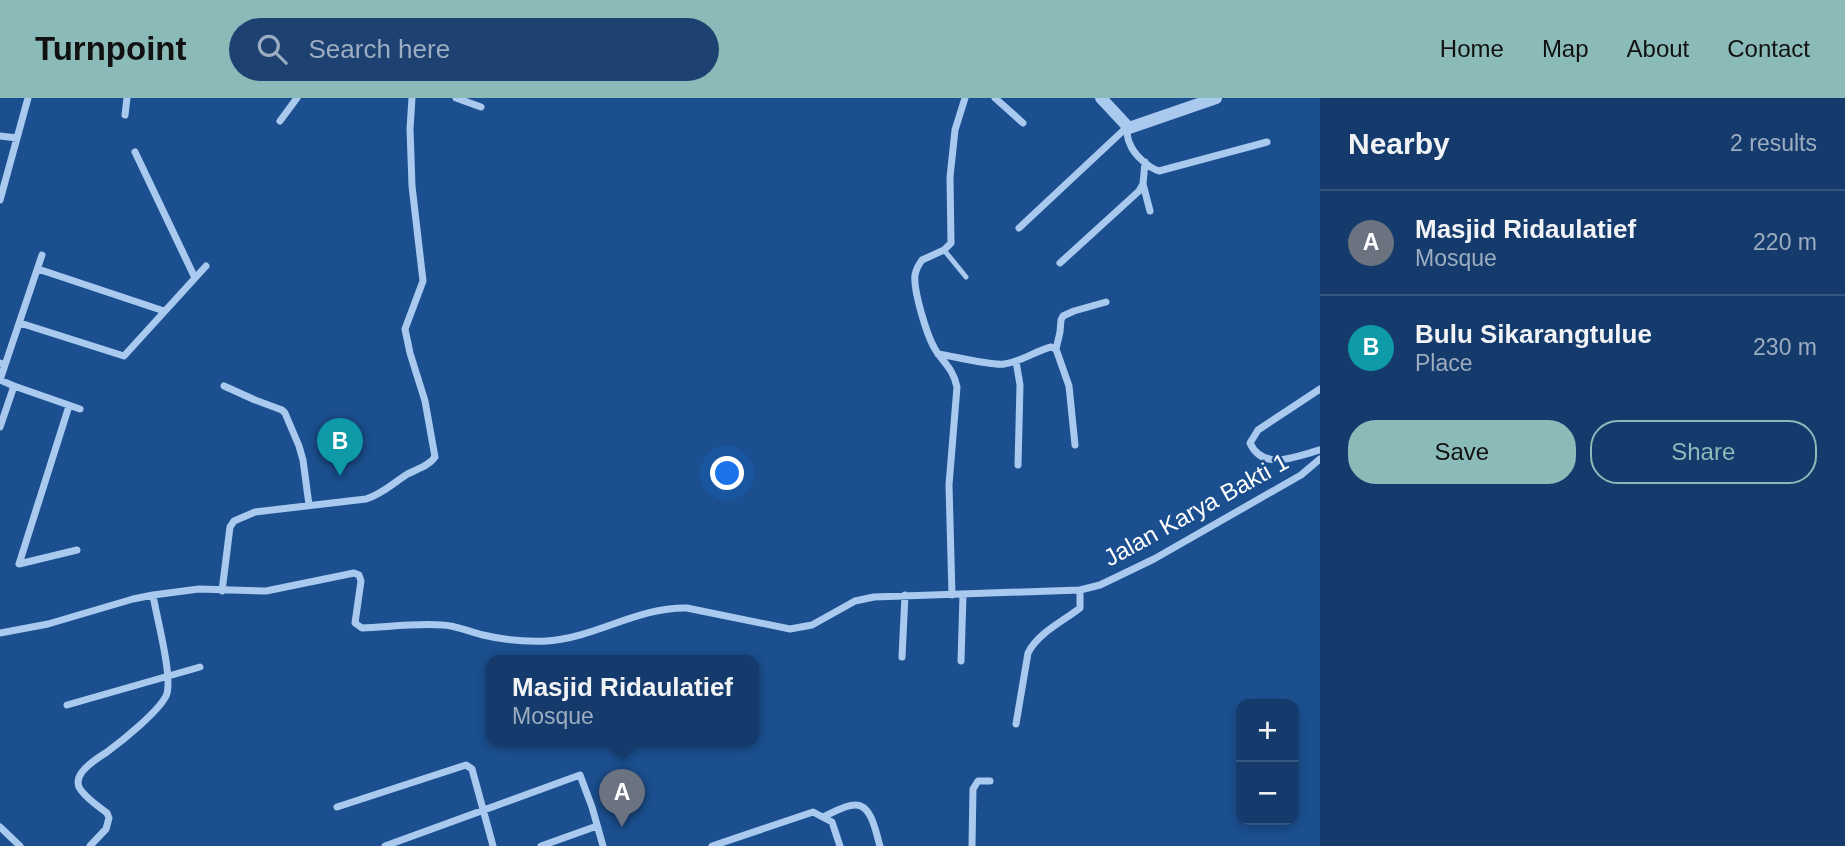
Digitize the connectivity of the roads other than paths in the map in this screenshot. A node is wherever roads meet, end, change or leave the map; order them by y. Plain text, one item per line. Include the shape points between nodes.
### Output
1 (28, 98) edge
2 (127, 98) edge
3 (297, 98) edge
4 (412, 98) edge
5 (456, 98) edge
6 (965, 98) edge
7 (995, 98) edge
8 (1101, 98) edge
9 (1216, 98) edge
10 (481, 107) dead end
11 (125, 115) dead end
12 (280, 121) dead end
13 (1023, 123) dead end
14 (1127, 127) junction
15 (0, 136) edge
16 (18, 138) junction
17 (1268, 142) dead end
18 (135, 152) dead end
19 (1145, 162) junction
20 (8, 174) junction
21 (0, 178) edge
22 (1143, 184) junction
23 (0, 200) edge
24 (1150, 211) dead end
25 (1019, 228) dead end
26 (944, 250) junction
27 (42, 255) dead end
28 (1060, 263) dead end
29 (206, 266) dead end
30 (38, 269) junction
31 (966, 277) dead end
32 (195, 278) junction
33 (1107, 302) dead end
34 (164, 311) junction
35 (20, 323) junction
36 (1056, 349) junction
37 (937, 354) junction
38 (1016, 361) junction
39 (2, 364) edge
40 (0, 380) edge
41 (14, 386) junction
42 (224, 386) dead end
43 (1320, 389) edge
44 (69, 405) junction
45 (80, 410) dead end
46 (0, 428) edge
47 (1075, 445) dead end
48 (1320, 450) edge
49 (1320, 458) edge
50 (1018, 466) dead end
51 (309, 505) junction
52 (77, 550) dead end
53 (1080, 590) junction
54 (222, 591) junction
55 (153, 595) junction
56 (905, 595) junction
57 (952, 595) junction
58 (963, 595) junction
59 (0, 633) edge
60 (902, 657) dead end
61 (961, 661) dead end
62 (200, 667) dead end
63 (168, 675) junction
64 (66, 705) dead end
65 (1016, 724) dead end
66 (990, 781) dead end
67 (337, 807) dead end
68 (482, 811) junction
69 (823, 817) junction
70 (597, 826) junction
71 (0, 827) edge
72 (20, 846) edge
73 (90, 846) edge
74 (385, 846) edge
75 (493, 846) edge
76 (541, 846) edge
77 (603, 846) edge
78 (712, 846) edge
79 (840, 846) edge
80 (880, 846) edge
81 (972, 846) edge

1 - 16 street
2 - 11 street
3 - 12 street
4 - 51 street via 412,186 423,281 405,329 435,457 376,495
5 - 10 street
6 - 26 street via 950,177 951,243
7 - 13 street
8 - 14 street
9 - 14 street
14 - 19 street via 1130,146
14 - 25 street
15 - 16 street
16 - 20 street
17 - 19 street via 1159,171
18 - 32 street
19 - 22 street
20 - 21 street
20 - 23 street
22 - 24 street
22 - 28 street
26 - 31 lane
26 - 37 street via 922,260 915,279
27 - 30 street
29 - 32 street
30 - 34 street
30 - 35 street
32 - 34 street
33 - 36 street via 1063,316
34 - 35 street via 124,356
35 - 39 street
36 - 38 street via 1041,349
36 - 47 street via 1069,386
37 - 38 street via 1002,365
37 - 57 street via 954,374 957,393 949,485
38 - 50 street via 1020,385
39 - 40 street
40 - 41 street
41 - 44 street
41 - 46 street
42 - 51 street via 285,413 303,460
43 - 48 street via 1258,430 1250,443 1257,454 1271,460
44 - 45 street
44 - 52 street via 19,564
49 - 53 street, Jalan Karya Bakti 1 via 1301,475 1154,559
51 - 54 street via 255,512 234,521
53 - 58 street, Jalan Karya Bakti 1
53 - 65 street via 1080,608 1032,644
54 - 55 street
54 - 56 street, Jalan Karya Bakti 1 via 266,591 354,573 360,581 355,623 362,628 443,625 510,640 544,641 568,639 671,608 779,629 800,628 855,601
55 - 59 street
55 - 63 street
56 - 57 street, Jalan Karya Bakti 1
56 - 60 street
57 - 58 street, Jalan Karya Bakti 1
58 - 61 street
62 - 63 street
63 - 64 street
63 - 73 street via 168,691 160,704 91,762 78,779 79,787 109,817 106,828
66 - 81 street via 978,781 973,789
67 - 68 street via 466,765
68 - 70 street via 580,775
68 - 74 street
68 - 75 street
69 - 78 street via 813,812
69 - 79 street via 832,822
69 - 80 street via 853,804 860,806 868,813
70 - 76 street
70 - 77 street
71 - 72 street

